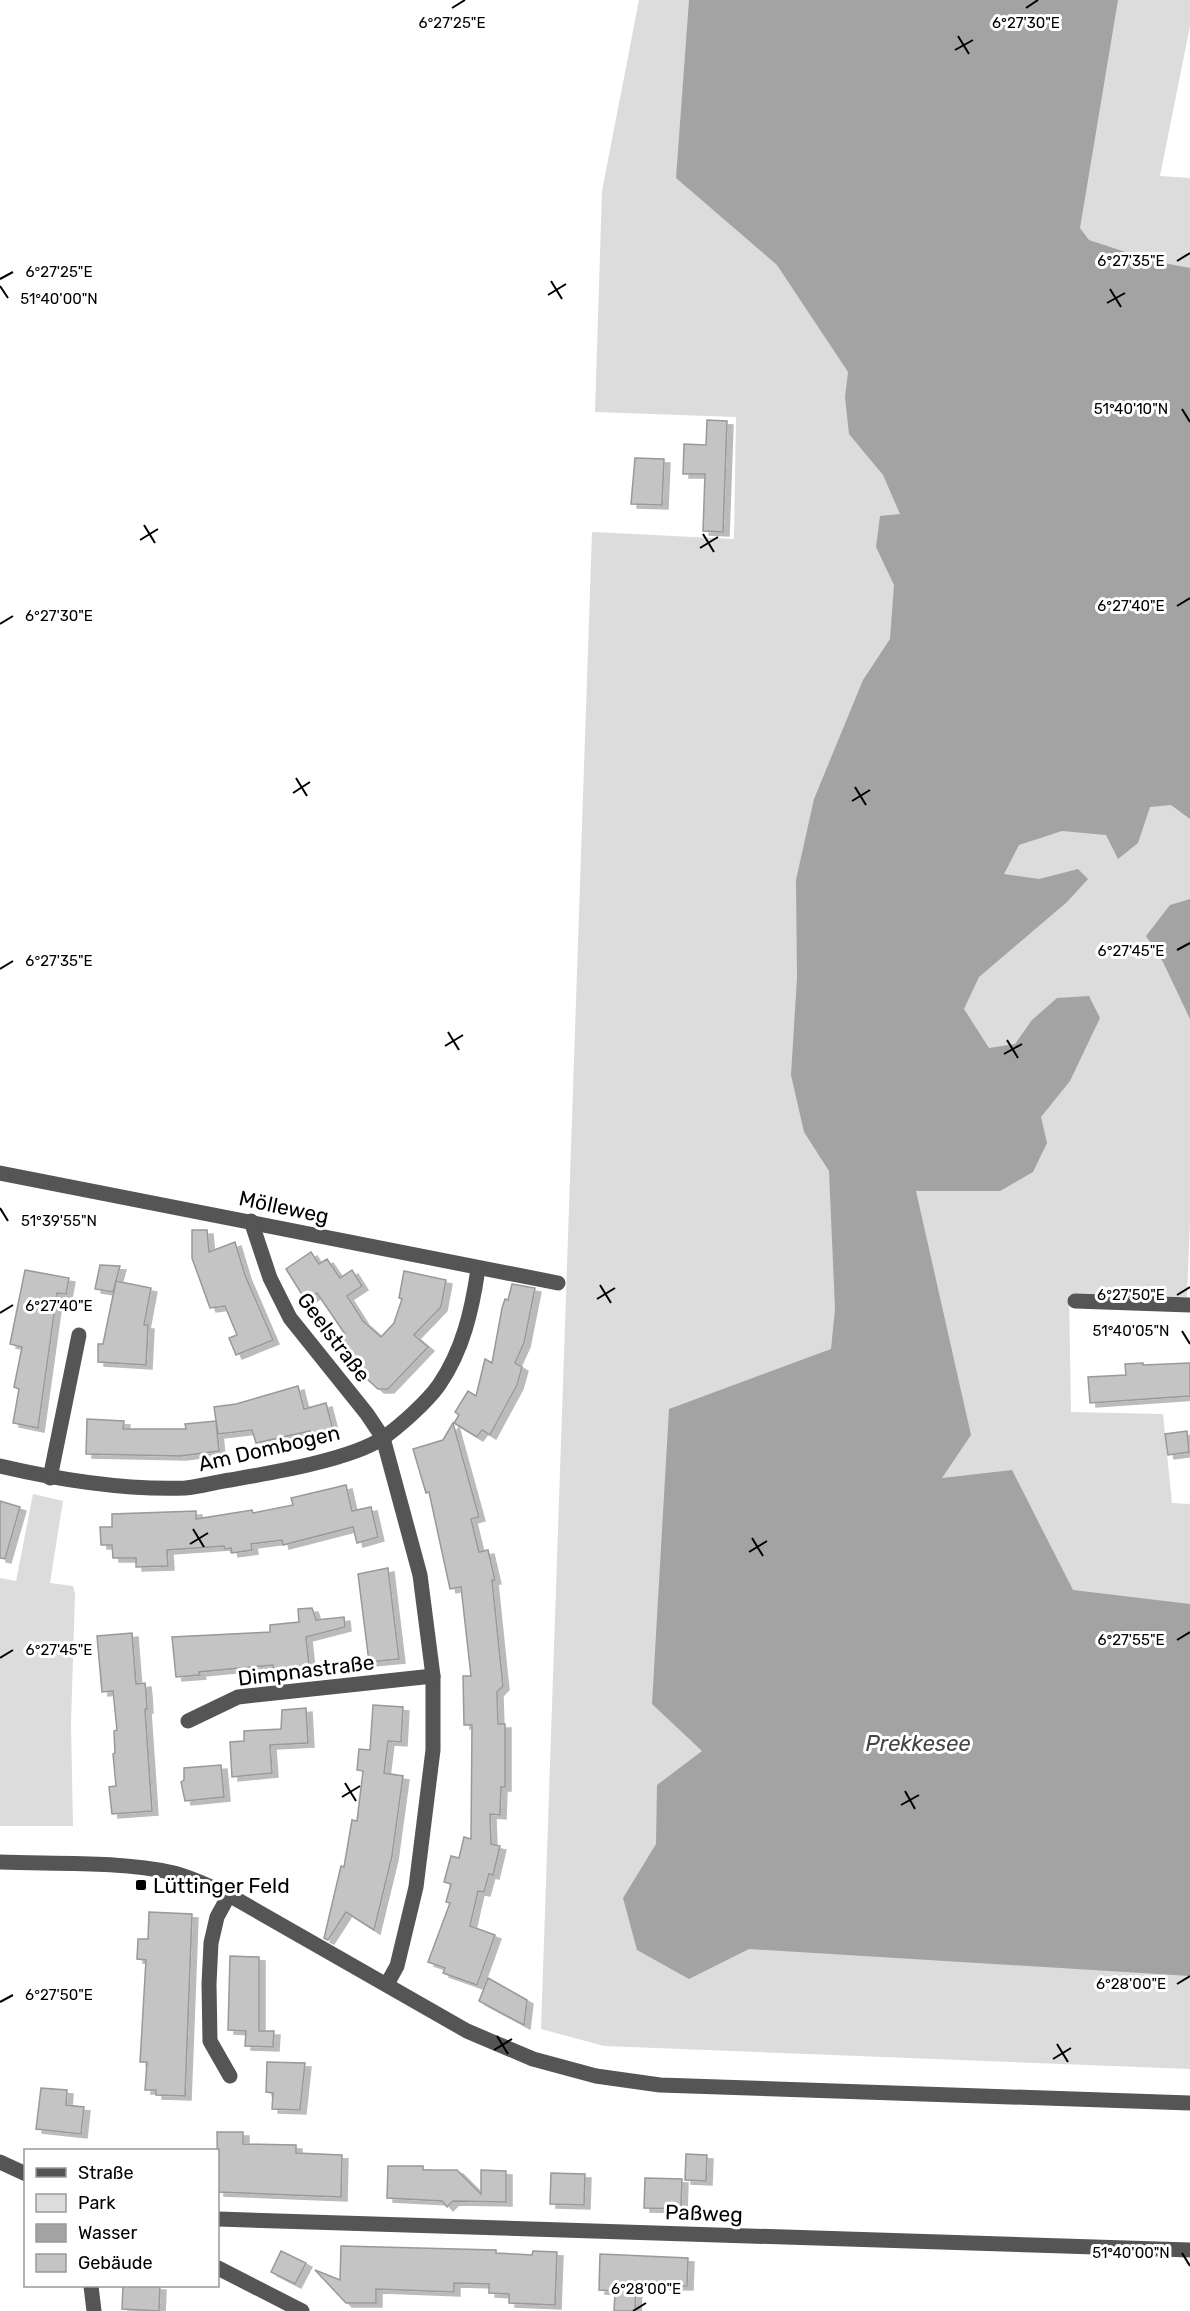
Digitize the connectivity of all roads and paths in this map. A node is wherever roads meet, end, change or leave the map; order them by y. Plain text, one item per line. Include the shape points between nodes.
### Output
1 (0, 1173) edge
2 (251, 1221) junction
3 (478, 1269) junction
4 (558, 1283) dead end
5 (1075, 1301) dead end
6 (1190, 1305) edge
7 (79, 1335) dead end
8 (383, 1438) junction
9 (0, 1466) edge
10 (50, 1478) junction
11 (433, 1676) junction
12 (189, 1721) dead end
13 (0, 1862) edge
14 (229, 1895) junction
15 (387, 1984) junction
16 (230, 2076) dead end
17 (1190, 2103) edge
18 (0, 2162) edge
19 (24, 2173) edge
20 (219, 2219) edge
21 (1190, 2250) edge
22 (219, 2269) edge
23 (91, 2287) edge
24 (94, 2311) edge
25 (302, 2311) edge

1 - 2 street, Mölleweg
2 - 3 street, Mölleweg
2 - 8 street, Geelstraße via 270,1278 290,1318
3 - 4 street, Mölleweg
3 - 8 street, Am Dombogen via 471,1312 439,1385
5 - 6 street
7 - 10 street
8 - 10 street, Am Dombogen via 307,1464 186,1488
8 - 11 street, Geelstraße via 420,1575
9 - 10 street, Am Dombogen
11 - 12 street, Dimpnastraße via 238,1697
11 - 15 street, Geelstraße via 433,1750 416,1887 397,1966
13 - 14 street via 174,1873
14 - 15 street
14 - 16 street via 215,1925 209,1984 210,2041
15 - 17 street via 467,2031 533,2059 596,2076 660,2085
18 - 19 street
20 - 21 street, Paßweg
22 - 25 street
23 - 24 street

